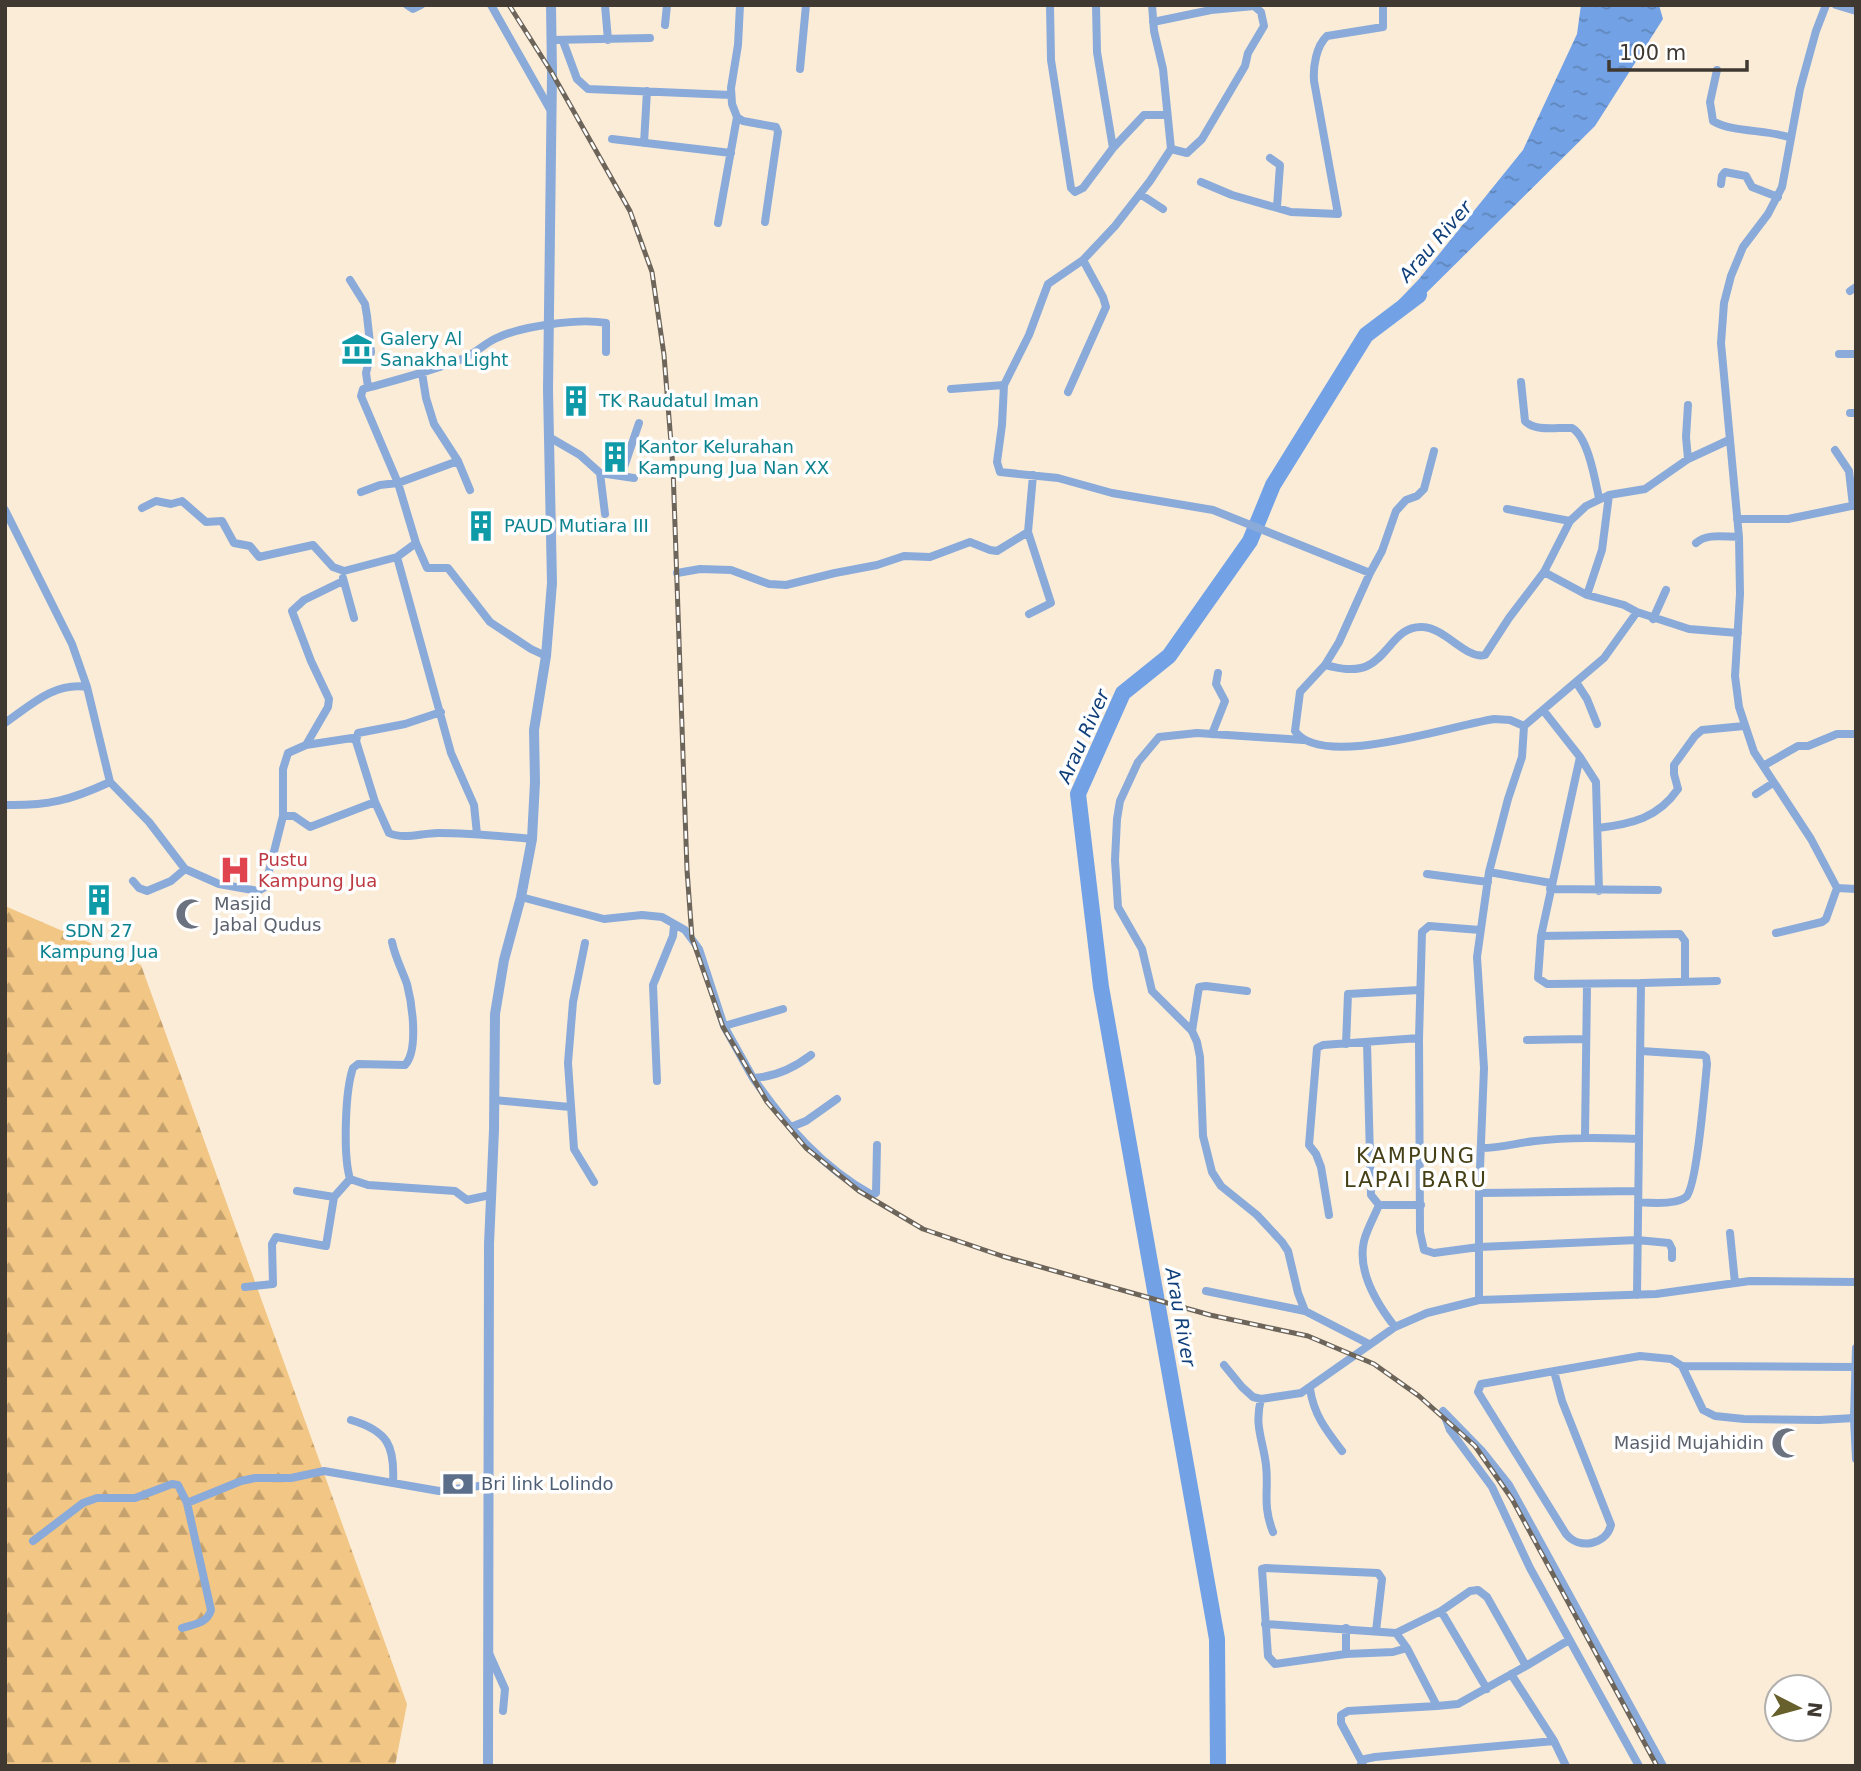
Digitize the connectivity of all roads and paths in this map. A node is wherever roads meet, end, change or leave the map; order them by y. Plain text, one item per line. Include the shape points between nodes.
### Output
1 (407, 5) edge
2 (421, 5) edge
3 (491, 5) edge
4 (551, 5) edge
5 (605, 5) edge
6 (667, 5) edge
7 (740, 5) edge
8 (806, 5) edge
9 (1050, 5) edge
10 (1096, 5) edge
11 (1152, 5) edge
12 (1383, 5) edge
13 (1826, 5) edge
14 (1836, 5) edge
15 (1856, 11) edge
16 (1153, 22) junction
17 (665, 25) dead end
18 (650, 38) dead end
19 (551, 40) junction
20 (608, 40) junction
21 (563, 41) junction
22 (800, 69) dead end
23 (1717, 70) dead end
24 (647, 91) junction
25 (731, 95) junction
26 (551, 111) junction
27 (1167, 115) junction
28 (737, 117) junction
29 (1791, 138) junction
30 (612, 139) dead end
31 (644, 143) junction
32 (1113, 148) junction
33 (1171, 149) junction
34 (731, 153) junction
35 (1270, 158) dead end
36 (1201, 182) dead end
37 (1721, 184) dead end
38 (1140, 194) junction
39 (1778, 197) junction
40 (1277, 207) junction
41 (1163, 209) dead end
42 (765, 222) dead end
43 (718, 223) dead end
44 (1083, 260) junction
45 (350, 280) dead end
46 (550, 326) junction
47 (606, 352) dead end
48 (1839, 354) dead end
49 (1856, 354) edge
50 (422, 373) junction
51 (1521, 382) dead end
52 (1004, 385) junction
53 (368, 387) junction
54 (951, 389) dead end
55 (1068, 392) dead end
56 (1688, 405) dead end
57 (639, 423) dead end
58 (550, 437) junction
59 (1729, 440) junction
60 (1835, 450) dead end
61 (1434, 451) dead end
62 (1688, 460) junction
63 (458, 461) junction
64 (600, 473) junction
65 (1033, 475) junction
66 (621, 476) junction
67 (634, 478) dead end
68 (398, 483) junction
69 (470, 489) dead end
70 (361, 492) dead end
71 (1609, 495) junction
72 (1599, 498) junction
73 (1854, 505) edge
74 (142, 508) dead end
75 (1507, 509) dead end
76 (5, 510) edge
77 (605, 514) dead end
78 (1737, 519) junction
79 (1570, 522) junction
80 (1028, 532) junction
81 (1739, 537) junction
82 (416, 543) junction
83 (1696, 543) dead end
84 (397, 557) junction
85 (1544, 572) junction
86 (677, 573) dead end
87 (1370, 573) junction
88 (343, 576) junction
89 (1666, 590) dead end
90 (1587, 595) junction
91 (1637, 612) junction
92 (1028, 614) dead end
93 (354, 618) dead end
94 (1653, 619) junction
95 (1738, 633) junction
96 (546, 656) junction
97 (1325, 664) junction
98 (1218, 673) dead end
99 (1576, 682) junction
100 (88, 687) junction
101 (1543, 710) junction
102 (441, 712) junction
103 (5, 723) edge
104 (1597, 724) dead end
105 (1524, 726) junction
106 (1744, 726) junction
107 (1212, 734) junction
108 (1856, 734) edge
109 (1303, 740) junction
110 (356, 741) junction
111 (306, 745) junction
112 (1580, 757) junction
113 (1763, 766) junction
114 (110, 782) junction
115 (1773, 783) junction
116 (1756, 794) dead end
117 (375, 802) junction
118 (5, 805) edge
119 (283, 816) junction
120 (1598, 828) junction
121 (477, 834) junction
122 (532, 839) junction
123 (185, 869) junction
124 (1489, 872) junction
125 (1427, 874) dead end
126 (133, 881) dead end
127 (1488, 882) junction
128 (1550, 886) junction
129 (1837, 888) junction
130 (1856, 889) edge
131 (1658, 890) dead end
132 (1599, 891) junction
133 (520, 897) junction
134 (674, 926) junction
135 (1480, 930) junction
136 (1776, 933) dead end
137 (1541, 936) junction
138 (392, 942) dead end
139 (585, 943) dead end
140 (1685, 981) junction
141 (1717, 981) dead end
142 (1641, 983) junction
143 (1587, 984) junction
144 (1419, 990) junction
145 (1247, 991) dead end
146 (783, 1009) dead end
147 (724, 1026) junction
148 (1192, 1031) junction
149 (1419, 1038) junction
150 (1527, 1040) dead end
151 (1585, 1040) junction
152 (1367, 1043) junction
153 (1346, 1044) junction
154 (1641, 1051) junction
155 (811, 1055) dead end
156 (753, 1078) junction
157 (657, 1081) dead end
158 (494, 1100) junction
159 (837, 1100) dead end
160 (570, 1107) junction
161 (791, 1128) junction
162 (1585, 1138) junction
163 (1639, 1139) junction
164 (877, 1145) dead end
165 (1481, 1148) junction
166 (350, 1179) junction
167 (594, 1182) dead end
168 (297, 1191) dead end
169 (1638, 1191) junction
170 (1479, 1193) junction
171 (490, 1195) junction
172 (334, 1197) junction
173 (1638, 1202) junction
174 (1379, 1205) junction
175 (1421, 1205) junction
176 (1328, 1214) dead end
177 (1730, 1233) dead end
178 (1637, 1240) junction
179 (1479, 1247) junction
180 (1672, 1258) dead end
181 (1856, 1282) edge
182 (1735, 1283) junction
183 (245, 1287) dead end
184 (1206, 1291) dead end
185 (1637, 1295) junction
186 (1479, 1300) junction
187 (1305, 1311) junction
188 (1395, 1327) junction
189 (1369, 1344) junction
190 (1856, 1348) edge
191 (1224, 1365) dead end
192 (1682, 1366) junction
193 (1855, 1367) edge
194 (1554, 1371) junction
195 (1310, 1389) junction
196 (1261, 1399) junction
197 (1854, 1418) junction
198 (351, 1420) dead end
199 (1342, 1451) dead end
200 (1856, 1459) edge
201 (393, 1483) junction
202 (487, 1485) junction
203 (187, 1503) junction
204 (1273, 1532) dead end
205 (33, 1541) dead end
206 (1441, 1611) junction
207 (1265, 1624) junction
208 (182, 1628) dead end
209 (1346, 1628) junction
210 (1376, 1631) junction
211 (1396, 1633) junction
212 (1569, 1640) junction
213 (487, 1648) junction
214 (1407, 1648) junction
215 (1346, 1654) junction
216 (1526, 1666) junction
217 (1511, 1674) junction
218 (1487, 1689) junction
219 (1437, 1706) junction
220 (503, 1711) dead end
221 (1554, 1741) junction
222 (1361, 1764) edge
223 (488, 1766) edge
224 (1566, 1766) edge
225 (1639, 1766) edge
226 (1664, 1766) edge

1 - 2 street via 413,9
3 - 26 street
4 - 19 street
5 - 20 street
6 - 17 street
7 - 25 street
8 - 22 street
9 - 32 street via 1051,60 1073,191 1083,188
10 - 32 street via 1097,52
11 - 16 street
12 - 40 street via 1380,29 1323,39 1314,69 1338,214 1305,215
13 - 29 street via 1800,89
14 - 15 street
16 - 27 street
16 - 33 street via 1254,6 1261,12 1264,26 1202,139 1187,153
18 - 20 street
19 - 21 street
19 - 26 street
20 - 21 street
21 - 24 street via 582,85 594,90
23 - 29 street via 1710,102 1713,121
24 - 25 street
24 - 31 street
25 - 28 street
26 - 46 street
27 - 32 street via 1144,116
27 - 33 street
28 - 34 street
28 - 42 street via 776,127 778,132
29 - 39 street
30 - 31 street
31 - 34 street
33 - 38 street
34 - 43 street
35 - 40 street via 1280,165
36 - 40 street
37 - 39 street via 1725,172 1746,176 1752,187
38 - 41 street
38 - 44 street
39 - 59 street via 1743,247 1724,303 1721,343
44 - 52 street via 1048,284
44 - 55 street via 1106,307
45 - 53 street via 365,304 371,352
46 - 47 street via 575,321 606,323
46 - 50 street via 498,337 474,354
46 - 58 street
48 - 49 street
50 - 53 street
50 - 63 street via 434,424
51 - 72 street via 1529,425 1577,430
52 - 54 street
52 - 65 street via 998,468 1000,472
53 - 68 street via 361,396
56 - 62 street
57 - 66 street
58 - 64 street
58 - 96 street via 552,583
59 - 62 street
59 - 78 street
60 - 73 street via 1849,471
61 - 87 street via 1424,489 1396,511
62 - 71 street via 1645,489
63 - 68 street
63 - 69 street
64 - 66 street
64 - 77 street
65 - 80 street
65 - 87 street via 1213,510
66 - 67 street
68 - 70 street
68 - 82 street
71 - 72 street
71 - 90 street via 1602,550
72 - 79 street
73 - 78 street via 1788,519
74 - 88 street via 156,501 182,501 206,522 224,522 234,543 250,546 260,557 313,545
75 - 79 street
76 - 100 street via 72,644
78 - 81 street
79 - 85 street
80 - 86 street via 998,551 970,541 930,557 904,556 786,585 776,586 732,570
80 - 92 street via 1051,603
81 - 83 street via 1708,537
81 - 95 street
82 - 84 street
82 - 96 street via 427,568 448,569 490,622
84 - 88 street
84 - 102 street
85 - 90 street
85 - 97 street via 1485,655 1474,655 1435,628 1421,626 1397,636 1367,666 1344,670
87 - 97 street
88 - 93 street
88 - 111 street via 292,610 329,699
89 - 94 street
90 - 91 street
91 - 94 street
91 - 99 street via 1604,658
94 - 95 street via 1689,629
95 - 106 street via 1735,676
96 - 122 street via 534,730
97 - 109 street via 1300,692 1295,731
98 - 107 street via 1216,684 1225,701
99 - 101 street
99 - 104 street
100 - 103 street via 76,685 45,694
100 - 114 street
101 - 105 street
101 - 112 street
102 - 110 street via 358,733
102 - 121 street via 474,805
105 - 109 street via 1494,719 1348,747
105 - 124 street via 1522,757
106 - 113 street
106 - 120 street via 1702,730 1695,736 1674,765 1678,789 1662,810
107 - 109 street
107 - 148 street via 1159,737 1126,784 1116,819 1118,907 1142,949 1152,991
108 - 113 street via 1837,734 1798,746
110 - 111 street
110 - 117 street
111 - 119 street via 291,750 285,760
112 - 120 street via 1596,782
112 - 128 street
113 - 115 street
114 - 118 street via 61,802
114 - 123 street
115 - 116 street
115 - 129 street
117 - 119 street via 310,827 294,816
117 - 121 street via 389,833 395,836
119 - 123 street via 262,889 219,884
120 - 132 street
121 - 122 street
122 - 133 street
123 - 126 street via 147,891
124 - 127 street
124 - 128 street
125 - 127 street
127 - 135 street
128 - 132 street
128 - 137 street
129 - 130 street
129 - 136 street via 1822,922
131 - 132 street
133 - 134 street via 604,919 662,917
133 - 158 street via 496,1004
134 - 147 street via 685,930 698,947
134 - 157 street via 653,985
135 - 144 street via 1424,929
135 - 165 street
137 - 140 street via 1680,934 1685,941
137 - 143 street via 1540,981
138 - 166 street via 410,1000 413,1049 405,1065 358,1064 353,1068 347,1120
139 - 160 street via 570,1033
140 - 141 street
140 - 142 street
142 - 143 street
142 - 154 street
143 - 151 street
144 - 149 street
144 - 153 street via 1348,994
145 - 148 street via 1199,987
146 - 147 street
147 - 156 street
148 - 187 street via 1200,1057 1203,1136 1212,1172 1282,1242
149 - 152 street
149 - 175 street
150 - 151 street
151 - 162 street
152 - 153 street
152 - 174 street via 1371,1195
153 - 176 street via 1320,1046 1315,1059 1310,1144 1321,1167
154 - 163 street
154 - 173 street via 1703,1055 1707,1064 1689,1191 1682,1199
155 - 156 street via 796,1066
156 - 161 street
158 - 160 street
158 - 171 street
159 - 161 street
160 - 167 street via 574,1149
161 - 164 street via 805,1145 872,1195 876,1193
162 - 163 street
162 - 165 street
163 - 169 street
165 - 170 street
166 - 171 street via 368,1185 455,1191 467,1200
166 - 172 street
168 - 172 street
169 - 170 street
169 - 173 street
170 - 179 street
171 - 202 street
172 - 183 street via 326,1246 276,1237 272,1244 273,1284
173 - 178 street
174 - 175 street
174 - 188 street via 1364,1238 1363,1265 1378,1303
175 - 179 street via 1420,1232 1426,1252
177 - 182 street
178 - 179 street
178 - 180 street via 1669,1242
178 - 185 street
179 - 186 street
181 - 182 street
182 - 185 street
184 - 187 street
185 - 186 street
186 - 188 street via 1427,1313
187 - 189 street
188 - 189 street
189 - 195 street
190 - 193 street
191 - 196 street via 1242,1387
192 - 193 street
192 - 194 street via 1671,1359 1640,1356
192 - 197 street via 1703,1410 1715,1416
193 - 197 street
194 - 194 street via 1485,1382 1478,1392 1566,1534 1582,1545 1603,1538 1611,1525
195 - 196 street
195 - 199 street via 1319,1422
196 - 204 street via 1257,1424
197 - 200 street
198 - 201 street via 374,1429 389,1445 394,1457
201 - 202 street via 439,1491
201 - 203 street via 324,1471 241,1481
202 - 213 street
203 - 205 street via 178,1485 172,1484 135,1498 93,1499
203 - 208 street via 211,1610 205,1621
206 - 211 street
206 - 216 street via 1470,1591 1483,1592
206 - 218 street
207 - 209 street
207 - 210 street via 1261,1573 1266,1568 1378,1573 1382,1579
207 - 215 street via 1268,1656 1275,1664
209 - 210 street
209 - 215 street
210 - 211 street
211 - 214 street
212 - 216 street
212 - 225 street
212 - 226 street via 1492,1488 1450,1430 1443,1411 1509,1485
213 - 220 street via 505,1689
213 - 223 street
214 - 215 street
214 - 219 street
216 - 217 street
217 - 218 street
217 - 221 street
218 - 219 street via 1458,1704
219 - 222 street via 1341,1715
221 - 222 street via 1375,1757
221 - 224 street

